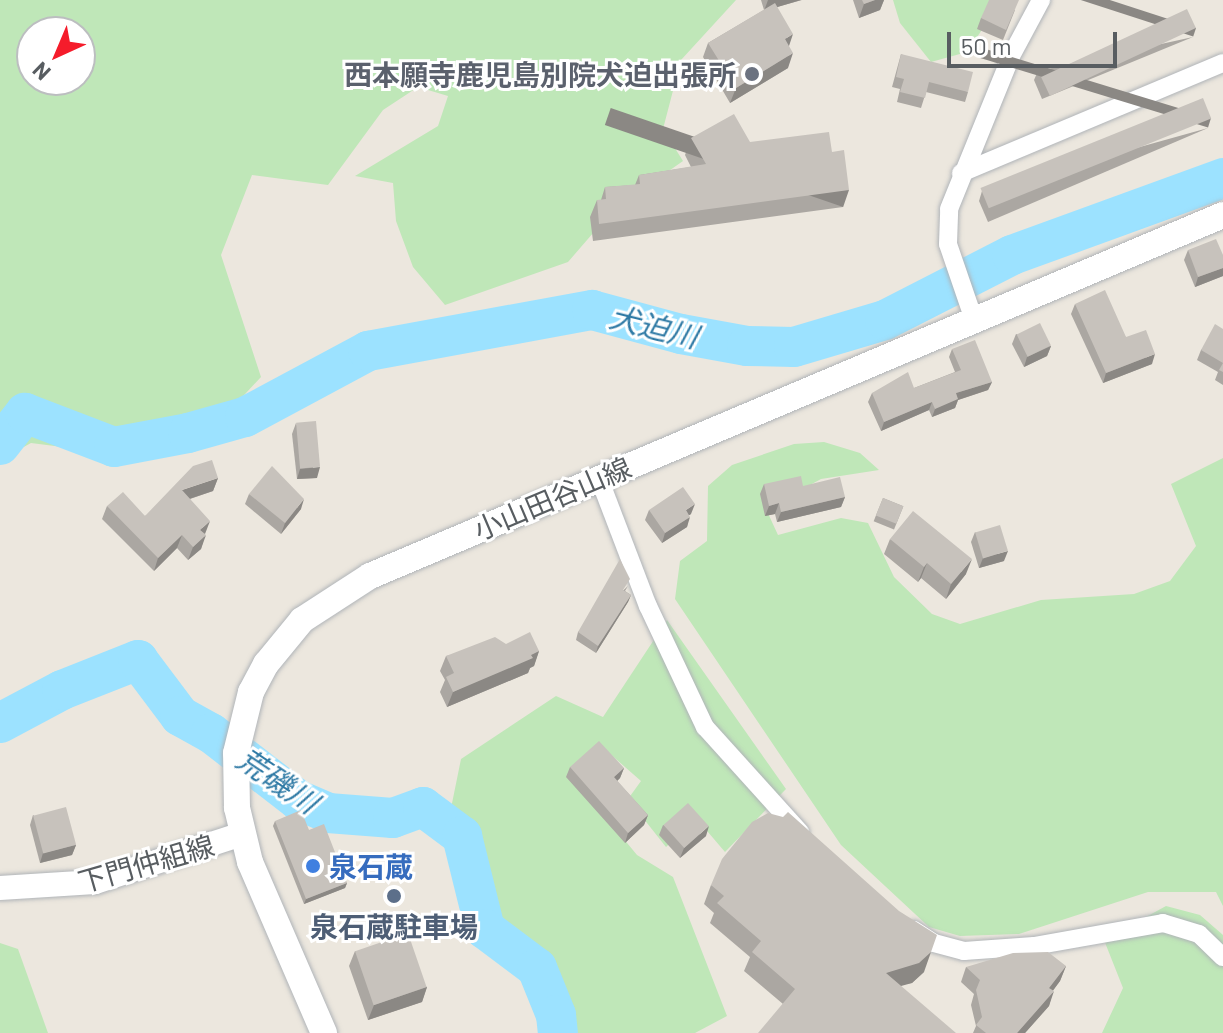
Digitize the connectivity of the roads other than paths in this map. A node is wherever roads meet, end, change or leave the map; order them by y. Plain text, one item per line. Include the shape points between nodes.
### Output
1 (1041, 0) edge
2 (1223, 63) edge
3 (961, 173) junction
4 (1223, 215) edge
5 (974, 320) junction
6 (599, 478) junction
7 (242, 834) junction
8 (812, 843) edge
9 (0, 888) edge
10 (900, 921) edge
11 (1223, 957) edge
12 (324, 1033) edge

1 - 3 street
2 - 3 street
3 - 5 street via 949,209 948,244
4 - 5 main road, 小山田谷山線
5 - 6 main road, 小山田谷山線
6 - 7 main road, 小山田谷山線 via 370,576 324,603 266,664 251,692 236,781
6 - 8 street via 648,606 705,727
7 - 9 street, 下門仲組線 via 95,882
7 - 12 main road, 小山田谷山線
10 - 11 street via 934,943 964,951 1034,946 1163,923 1199,934

